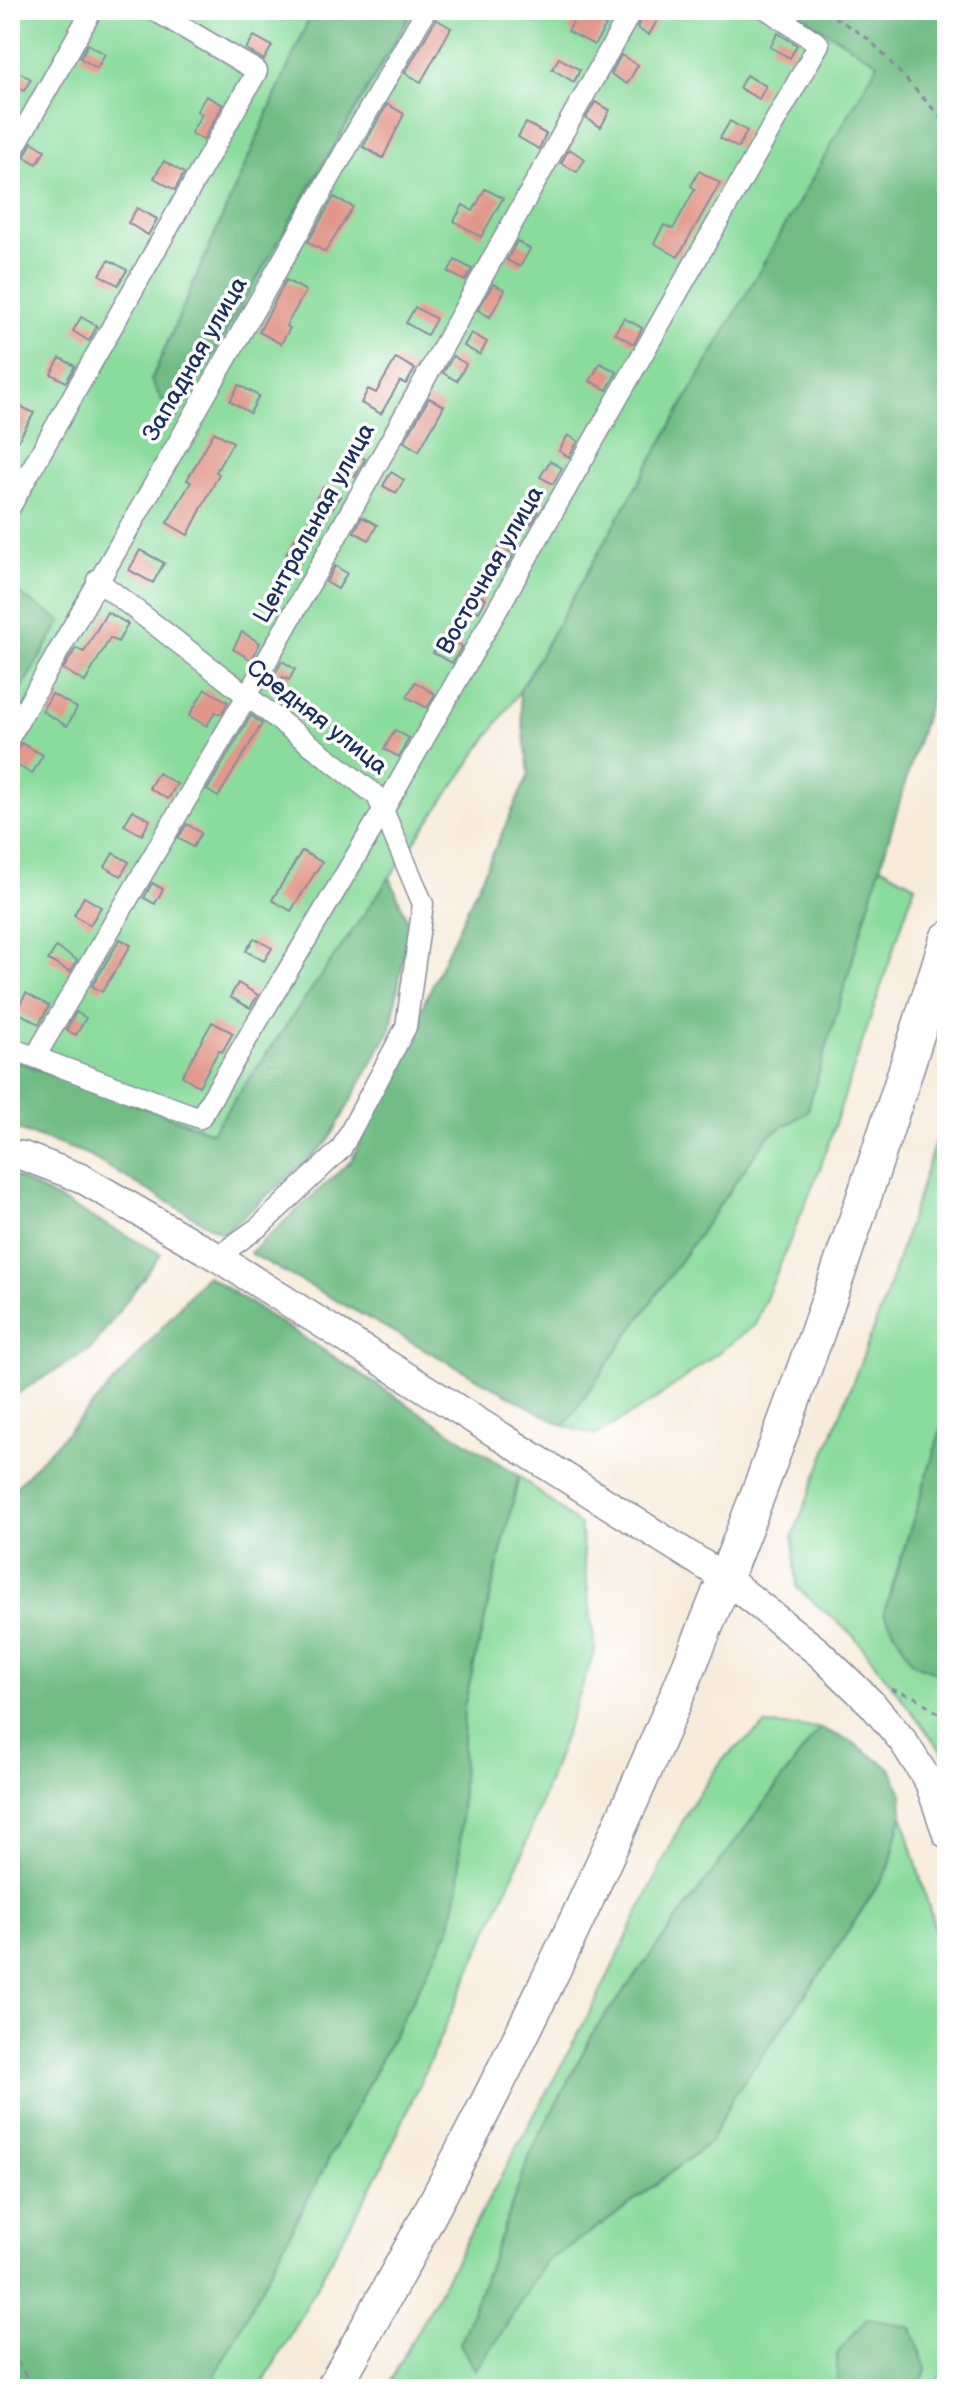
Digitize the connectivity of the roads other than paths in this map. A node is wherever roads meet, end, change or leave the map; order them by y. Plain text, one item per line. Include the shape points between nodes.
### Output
1 (92, 10) edge
2 (154, 10) edge
3 (426, 10) edge
4 (632, 10) edge
5 (768, 10) edge
6 (10, 155) edge
7 (10, 507) edge
8 (97, 580) junction
9 (247, 696) junction
10 (10, 736) edge
11 (384, 809) junction
12 (947, 939) edge
13 (10, 1048) edge
14 (35, 1057) junction
15 (10, 1154) edge
16 (217, 1257) junction
17 (725, 1578) junction
18 (947, 1834) edge
19 (333, 2389) edge

1 - 6 street
2 - 7 street via 257,71
3 - 8 street, Западная улица
4 - 9 street, Центральная улица
5 - 11 street, Восточная улица via 819,44
8 - 9 street, Средняя улица
8 - 10 street, Западная улица
9 - 11 street, Средняя улица via 377,796
9 - 14 street, Центральная улица
11 - 14 street, Восточная улица via 200,1118
11 - 16 street, Средняя улица via 423,904 406,1027 341,1149 260,1226
12 - 17 highway via 886,1134
13 - 14 street
15 - 16 main road via 81,1178
16 - 17 main road
17 - 18 main road via 818,1652 872,1704 929,1782
17 - 19 highway via 524,2027 410,2252

